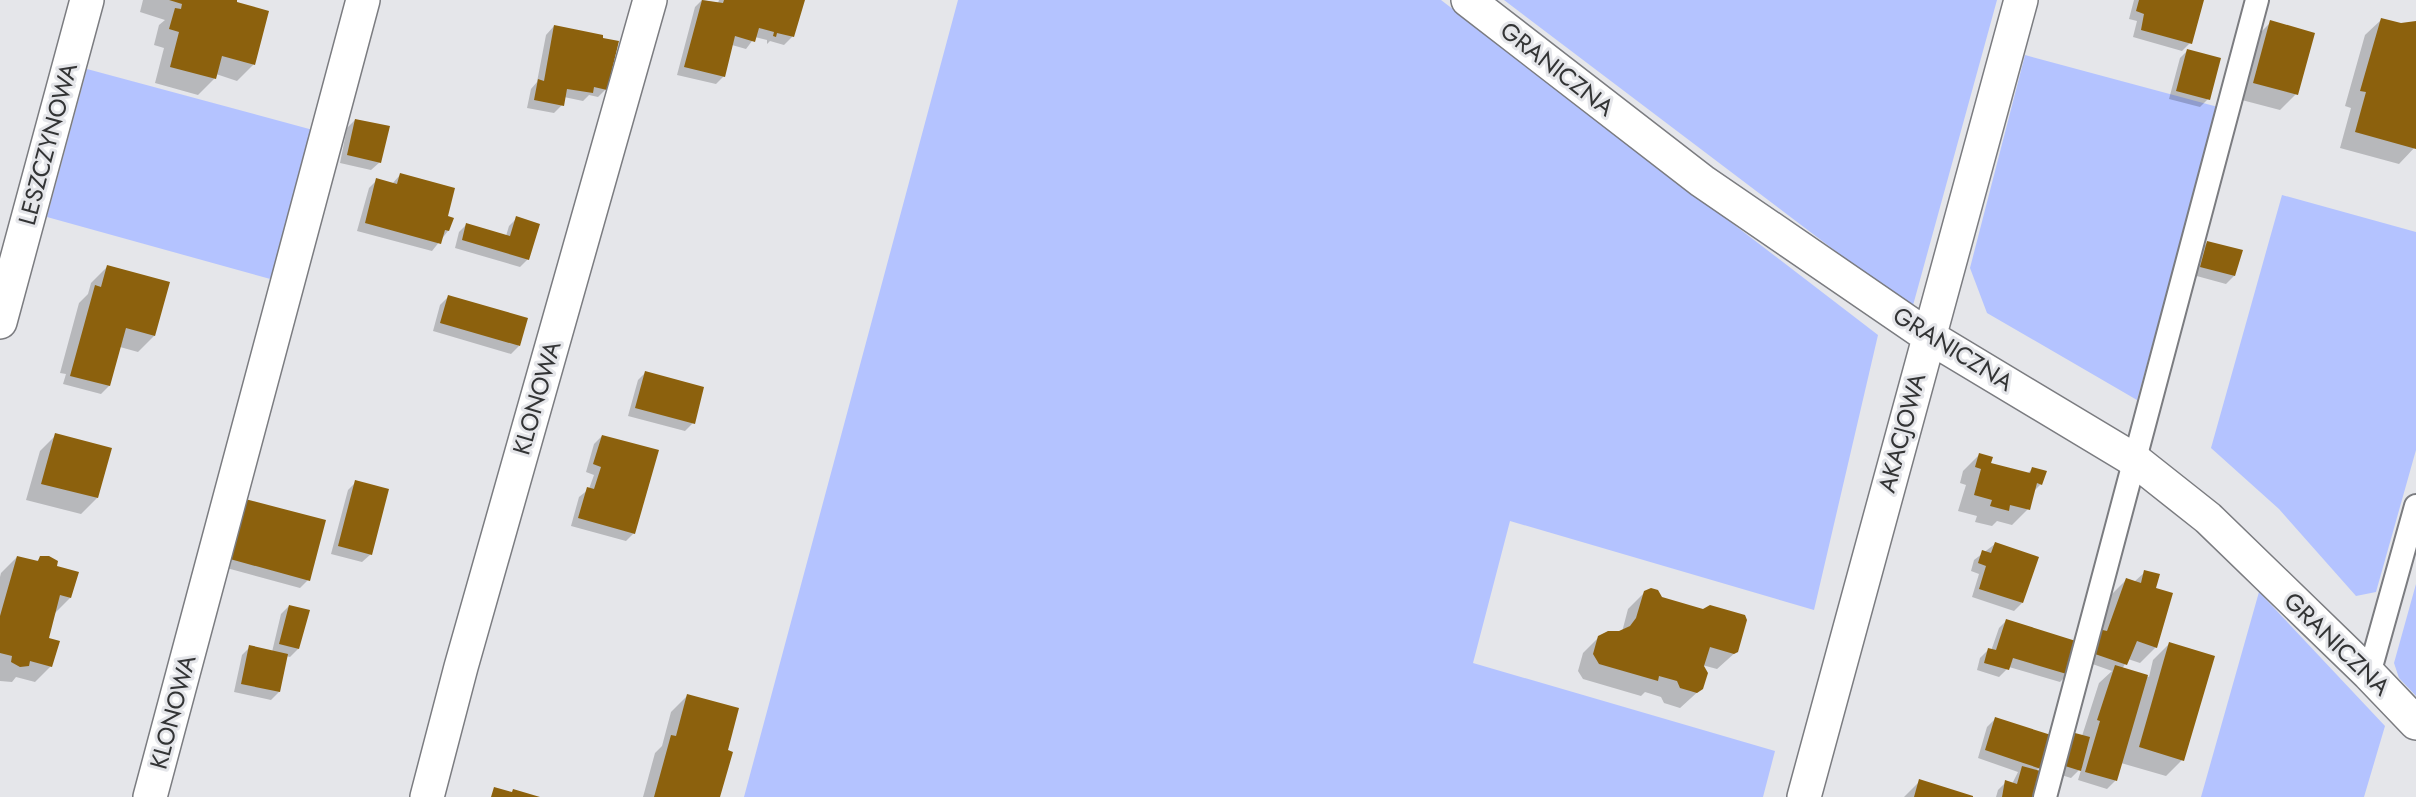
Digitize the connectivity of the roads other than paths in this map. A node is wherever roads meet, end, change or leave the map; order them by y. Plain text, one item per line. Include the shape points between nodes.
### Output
1 (87, 0) edge
2 (363, 0) edge
3 (650, 0) edge
4 (1468, 0) edge
5 (2021, 0) edge
6 (2257, 0) edge
7 (0, 322) edge
8 (1928, 336) junction
9 (2136, 461) junction
10 (2416, 506) edge
11 (2369, 674) junction
12 (2416, 723) edge
13 (150, 797) edge
14 (427, 797) edge
15 (1804, 797) edge
16 (2045, 797) edge

1 - 7 street, LESZCZYNOWA
2 - 13 street, KLONOWA
3 - 14 street, KLONOWA
4 - 8 street, GRANICZNA via 1702,181
5 - 8 street, AKACJOWA
6 - 9 lane
8 - 9 street, GRANICZNA
8 - 15 street, AKACJOWA
9 - 11 street, GRANICZNA via 2208,518
9 - 16 lane
10 - 11 lane
11 - 12 street, GRANICZNA

